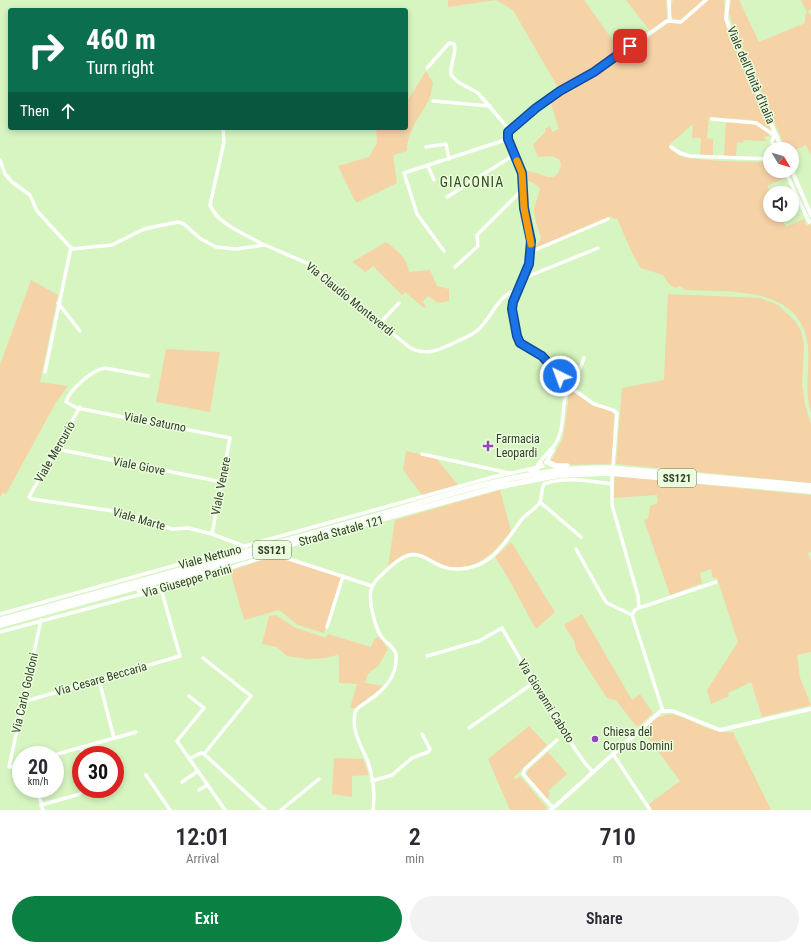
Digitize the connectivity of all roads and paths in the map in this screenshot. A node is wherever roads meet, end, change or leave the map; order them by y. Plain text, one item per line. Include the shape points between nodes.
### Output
1 (669, 0) edge
2 (706, 0) edge
3 (728, 0) edge
4 (670, 20) junction
5 (427, 68) dead end
6 (432, 101) dead end
7 (490, 106) junction
8 (712, 119) dead end
9 (223, 130) edge
10 (508, 132) junction
11 (775, 134) junction
12 (508, 139) junction
13 (772, 142) edge
14 (779, 142) edge
15 (426, 147) dead end
16 (671, 147) dead end
17 (514, 155) junction
18 (449, 159) junction
19 (763, 159) edge
20 (0, 160) edge
21 (428, 166) junction
22 (788, 178) edge
23 (795, 178) edge
24 (434, 180) dead end
25 (523, 189) junction
26 (447, 197) dead end
27 (811, 215) edge
28 (608, 219) dead end
29 (811, 221) edge
30 (263, 245) junction
31 (71, 247) junction
32 (598, 248) dead end
33 (444, 251) dead end
34 (530, 252) junction
35 (455, 267) dead end
36 (524, 278) junction
37 (517, 291) junction
38 (58, 303) junction
39 (398, 303) dead end
40 (380, 323) junction
41 (80, 331) dead end
42 (584, 358) dead end
43 (45, 372) dead end
44 (148, 376) dead end
45 (571, 388) junction
46 (80, 407) junction
47 (230, 438) joint
48 (57, 449) junction
49 (422, 454) dead end
50 (613, 465) dead end
51 (542, 466) junction
52 (595, 468) junction
53 (510, 473) junction
54 (612, 475) dead end
55 (222, 482) junction
56 (612, 484) junction
57 (811, 486) edge
58 (811, 491) edge
59 (29, 497) joint
60 (540, 502) junction
61 (212, 534) junction
62 (581, 537) dead end
63 (246, 547) junction
64 (576, 549) dead end
65 (226, 563) junction
66 (343, 576) junction
67 (716, 582) dead end
68 (372, 586) junction
69 (161, 589) junction
70 (113, 594) junction
71 (639, 608) junction
72 (0, 614) edge
73 (632, 615) junction
74 (0, 620) edge
75 (41, 620) junction
76 (0, 625) edge
77 (327, 627) dead end
78 (0, 632) edge
79 (427, 656) dead end
80 (203, 658) dead end
81 (99, 680) junction
82 (533, 683) junction
83 (189, 696) dead end
84 (23, 702) junction
85 (811, 709) edge
86 (663, 711) junction
87 (469, 728) dead end
88 (136, 732) dead end
89 (422, 734) dead end
90 (114, 738) junction
91 (557, 740) dead end
92 (14, 746) edge
93 (85, 746) edge
94 (12, 753) edge
95 (204, 754) junction
96 (613, 754) junction
97 (189, 759) junction
98 (12, 766) edge
99 (198, 771) junction
100 (593, 772) junction
101 (146, 776) dead end
102 (319, 779) dead end
103 (372, 781) junction
104 (182, 782) dead end
105 (207, 785) junction
106 (199, 790) dead end
107 (72, 796) edge
108 (39, 798) edge
109 (41, 805) junction
110 (552, 809) edge
111 (43, 810) edge
112 (170, 810) edge
113 (224, 810) edge
114 (266, 810) edge
115 (281, 810) edge
116 (373, 810) edge
117 (650, 810) edge

1 - 4 street
2 - 4 street via 681,22
3 - 11 street, Viale dell'Unità d'Italia via 726,18 729,27
4 - 10 street via 594,72 560,91
5 - 7 street via 449,44 454,44 456,50 451,61 451,76 475,91
6 - 7 street
7 - 10 street via 507,127
8 - 11 street via 756,123
9 - 30 street via 224,142 210,206 224,222
10 - 12 street
11 - 13 street
11 - 14 street, Viale dell'Unità d'Italia
12 - 17 street
12 - 18 street
15 - 18 street via 446,144
16 - 19 street via 690,156
17 - 25 street via 522,173
17 - 26 street
18 - 21 street
20 - 31 street via 5,174 30,195 37,211
21 - 24 street
21 - 33 street via 404,173 417,214
22 - 29 street via 808,222
23 - 27 street
25 - 34 street via 531,241
25 - 35 street via 477,235 478,246
28 - 34 street
30 - 31 street, Via Claudio Monteverdi via 236,249 216,247 178,222 144,229 112,245
30 - 40 street, Via Claudio Monteverdi via 309,264
31 - 38 street
32 - 36 street
34 - 36 street
36 - 37 street
37 - 40 street, Via Claudio Monteverdi via 510,292 478,330 437,351 413,350
37 - 45 street via 512,309 520,342 542,356
38 - 41 street
38 - 43 street
39 - 40 street
42 - 45 street
44 - 46 street via 100,369 79,384 66,400 67,404
45 - 50 street via 594,404 617,413
45 - 51 street via 566,393 561,433
46 - 47 street, Viale Saturno
46 - 48 street, Viale Mercurio
47 - 55 street, Viale Venere
48 - 55 street, Viale Giove
48 - 59 street, Viale Mercurio
49 - 53 street
51 - 52 main road, SS121
51 - 52 main road via 582,465
51 - 53 street, Viale Nettuno
51 - 58 main road, SS121 via 582,473 618,473
51 - 65 main road, Strada Statale 121 / SS121 via 498,487
51 - 74 main road, Strada Statale 121 / SS121 via 496,483
52 - 57 main road, SS121
53 - 63 street, Viale Nettuno
54 - 56 street
55 - 61 street, Viale Venere
56 - 60 street via 578,479 552,482 544,484
56 - 71 street via 612,505 638,596
59 - 61 street, Viale Marte via 120,512 172,529 188,528
60 - 62 street
60 - 68 street via 524,517 504,546 487,560 467,568 451,569 422,555 409,554 399,559
61 - 63 street, Viale Marte
63 - 72 street, Viale Nettuno
64 - 73 street via 607,603
65 - 69 main road via 215,569 169,583
65 - 70 main road, Strada Statale 121 / SS121
66 - 68 street, Via Giuseppe Parini
66 - 69 street, Via Giuseppe Parini via 274,554
66 - 77 street
67 - 71 street
68 - 103 street via 370,595 376,626 382,638 395,650 396,655 392,678 375,696 358,707 355,713 355,731
69 - 70 main road via 149,588
69 - 75 street, Via Giuseppe Parini
69 - 81 street, Via Cesare Beccaria via 180,656
70 - 76 main road, Strada Statale 121 / SS121
71 - 73 street
73 - 86 street
75 - 78 street, Via Giuseppe Parini
75 - 84 street, Via Carlo Goldoni
79 - 82 street, Via Giovanni Caboto via 479,641 502,628
80 - 95 street via 251,696
81 - 84 street, Via Cesare Beccaria
81 - 90 street
82 - 87 street
82 - 100 street, Via Giovanni Caboto
83 - 97 street via 204,708 177,741
84 - 92 street, Via Carlo Goldoni
85 - 86 street via 720,730 679,713
86 - 96 street via 656,714
88 - 90 street
89 - 103 street via 430,749 428,752 412,758 392,775
90 - 93 street
91 - 110 street via 525,769 523,774
94 - 98 street, Via Carlo Goldoni via 9,767
95 - 97 street
95 - 114 street
96 - 100 street
96 - 117 street
97 - 99 street
99 - 104 street
99 - 105 street
100 - 110 street
101 - 112 street
102 - 115 street
103 - 116 street
105 - 106 street
105 - 113 street
107 - 109 street
108 - 109 street
109 - 111 street

